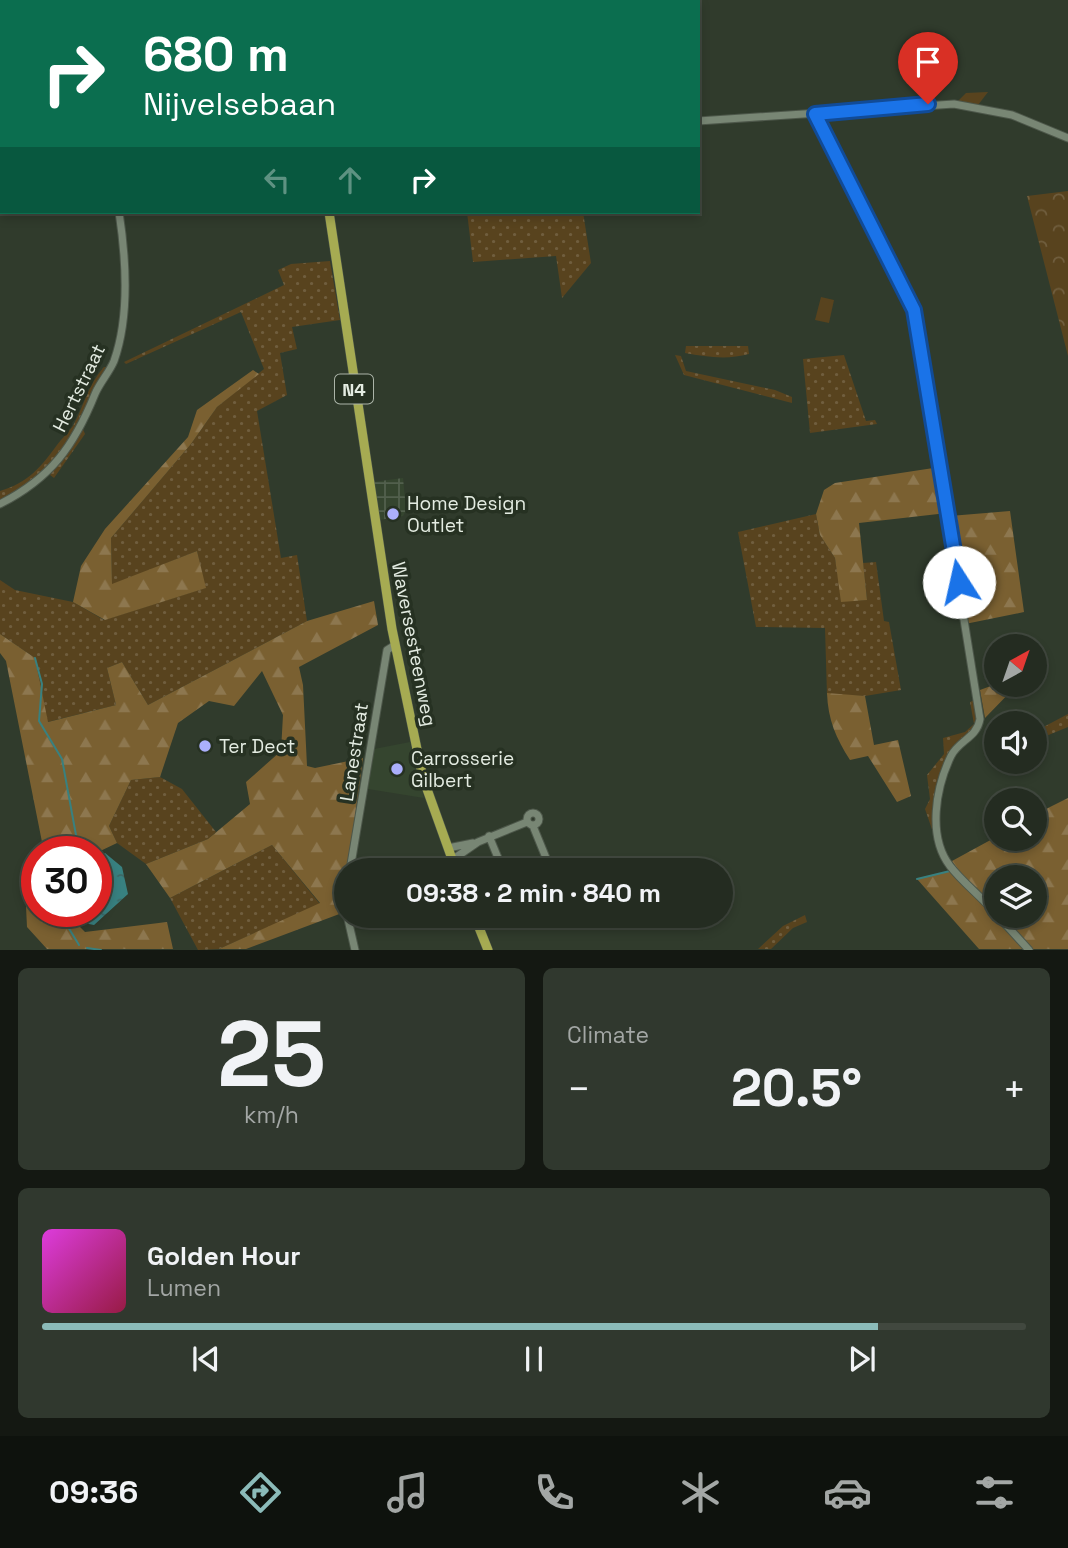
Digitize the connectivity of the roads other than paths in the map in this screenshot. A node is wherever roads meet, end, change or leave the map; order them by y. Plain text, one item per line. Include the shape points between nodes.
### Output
1 (815, 114) junction
2 (700, 121) edge
3 (1068, 138) edge
4 (119, 214) edge
5 (328, 214) edge
6 (0, 504) edge
7 (395, 645) junction
8 (489, 836) junction
9 (478, 842) junction
10 (448, 848) junction
11 (352, 858) edge
12 (452, 858) edge
13 (461, 858) edge
14 (498, 858) edge
15 (546, 858) edge
16 (984, 901) edge
17 (350, 928) edge
18 (479, 928) edge
19 (1009, 928) edge
20 (355, 950) edge
21 (488, 950) edge
22 (1029, 950) edge

1 - 2 street
1 - 3 street via 954,104 1012,115
1 - 16 street via 914,310 981,719 973,735 950,757 935,814 946,859
4 - 6 street, Hertstraat via 124,275 114,360 80,430 45,476
5 - 7 main road, Waversesteenweg / N4
7 - 10 main road, Waversesteenweg / N4 via 423,778
7 - 11 street, Lanestraat via 387,650
8 - 9 street
8 - 14 street
8 - 15 street via 530,824
9 - 10 street
9 - 13 street
10 - 12 main road, Waversesteenweg / N4
17 - 20 street
18 - 21 main road
19 - 22 street

